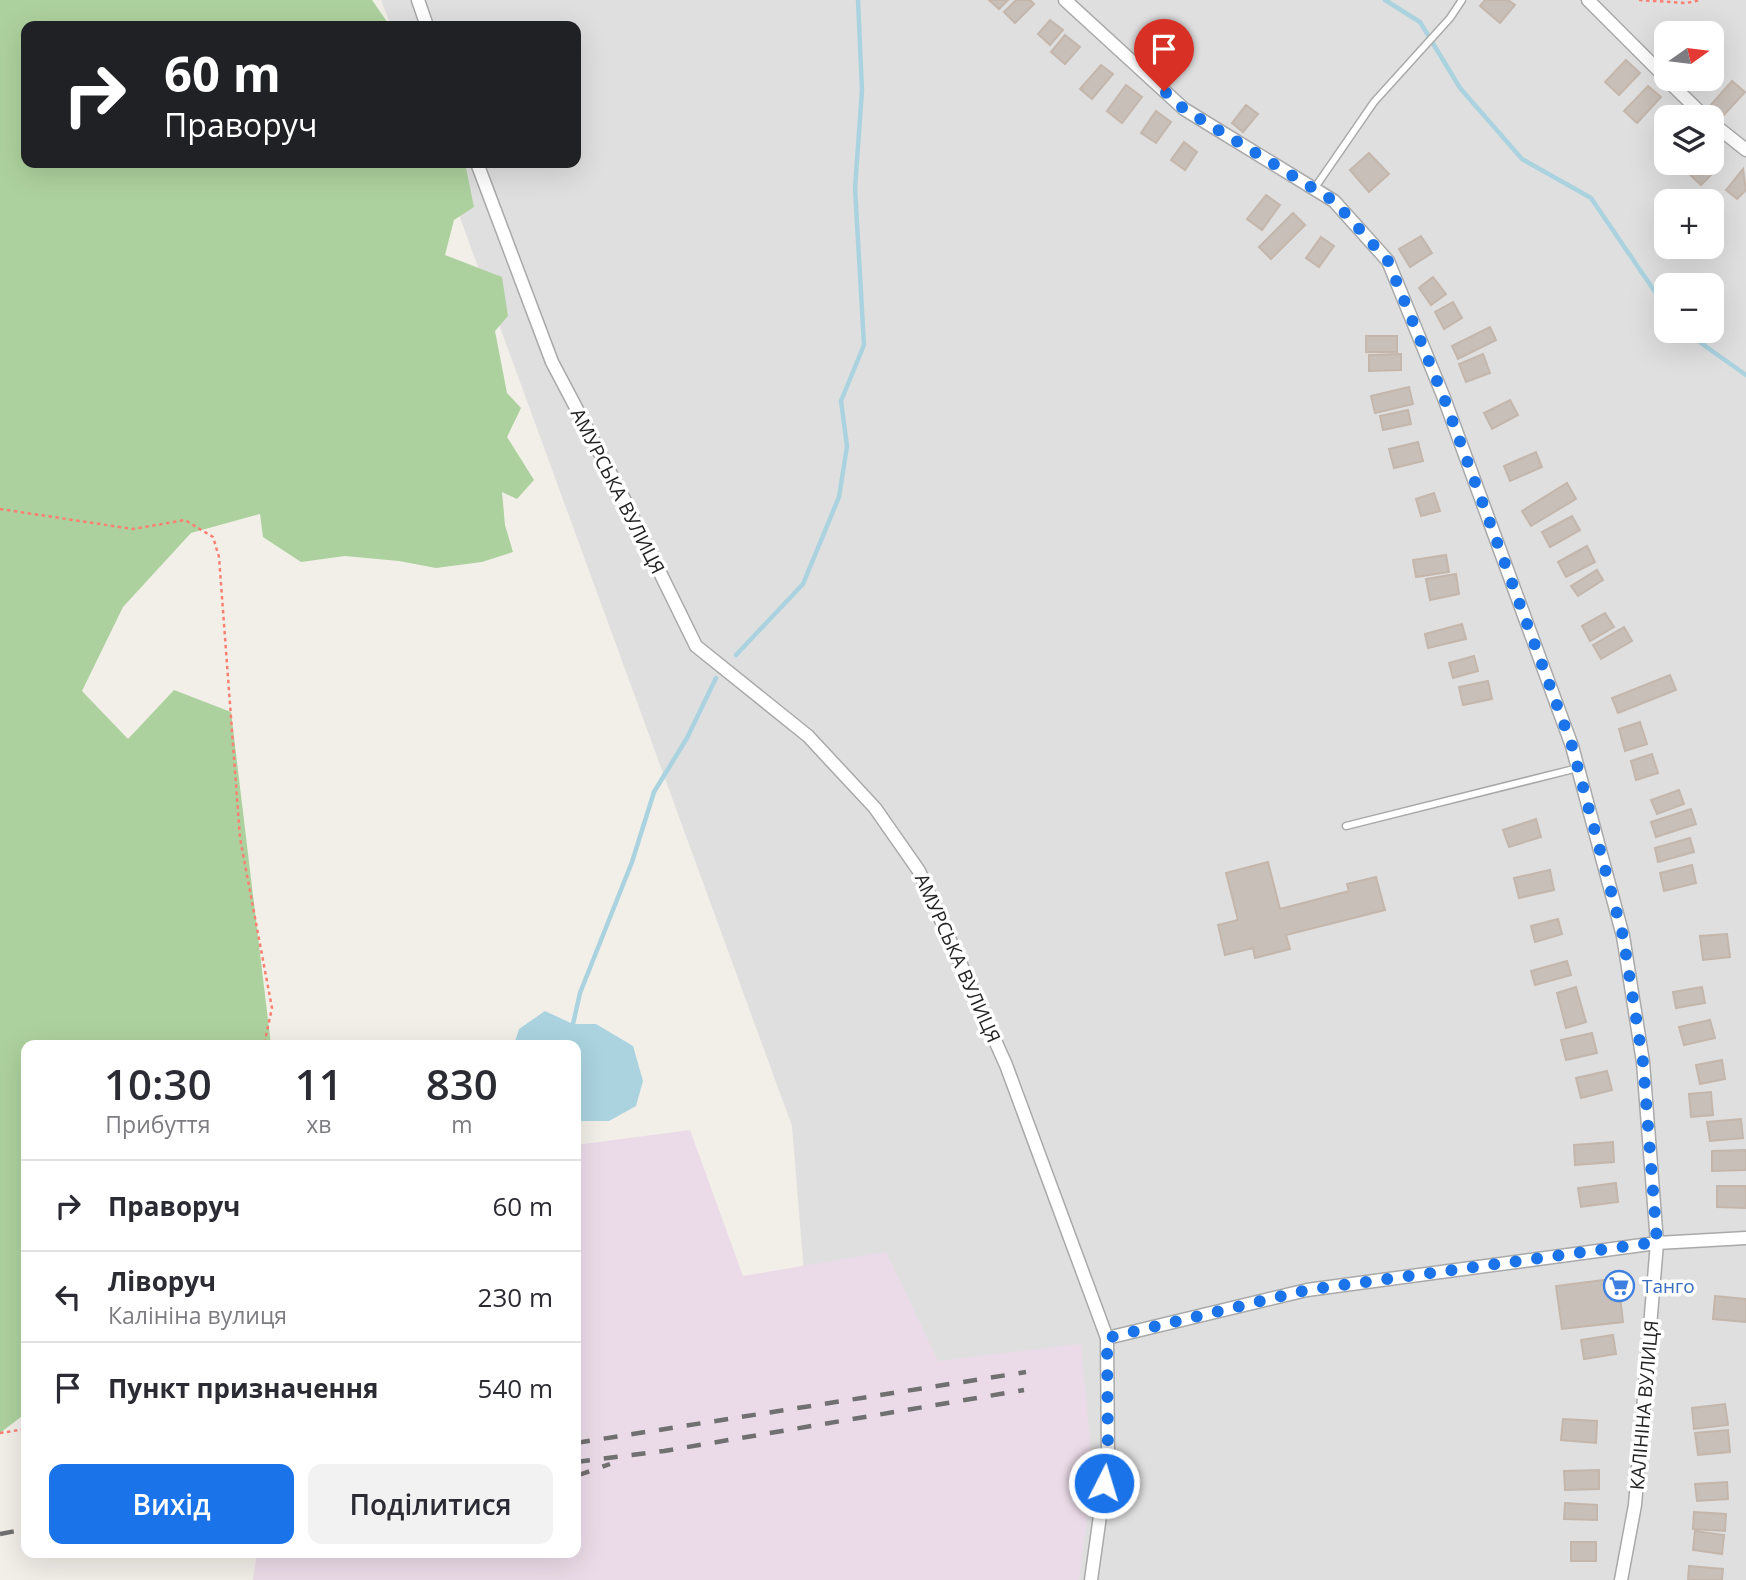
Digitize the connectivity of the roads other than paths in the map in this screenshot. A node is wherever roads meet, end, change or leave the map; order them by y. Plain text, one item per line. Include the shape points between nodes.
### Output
1 (418, 0) edge
2 (1065, 0) edge
3 (1462, 0) edge
4 (1588, 0) edge
5 (425, 21) edge
6 (1654, 67) edge
7 (1678, 91) edge
8 (1693, 105) edge
9 (1724, 132) edge
10 (1746, 150) edge
11 (479, 168) edge
12 (1314, 189) junction
13 (1578, 768) junction
14 (1346, 826) dead end
15 (1746, 1238) edge
16 (1657, 1242) junction
17 (1107, 1338) junction
18 (1091, 1580) edge
19 (1621, 1580) edge

1 - 5 street
2 - 12 street, КАЛІНІНА ВУЛИЦЯ via 1184,109
3 - 12 lane via 1374,102
4 - 6 street
7 - 8 street
9 - 10 street
11 - 17 street, АМУРСЬКА ВУЛИЦЯ via 552,362 696,646 808,736 875,808 919,871 1006,1065
12 - 13 street, КАЛІНІНА ВУЛИЦЯ via 1334,201 1388,261 1444,398
13 - 14 lane
13 - 16 street, КАЛІНІНА ВУЛИЦЯ via 1625,949 1643,1062
15 - 16 street
16 - 17 street via 1307,1290
16 - 19 street, КАЛІНІНА ВУЛИЦЯ via 1636,1505
17 - 18 street, АМУРСЬКА ВУЛИЦЯ via 1108,1459

